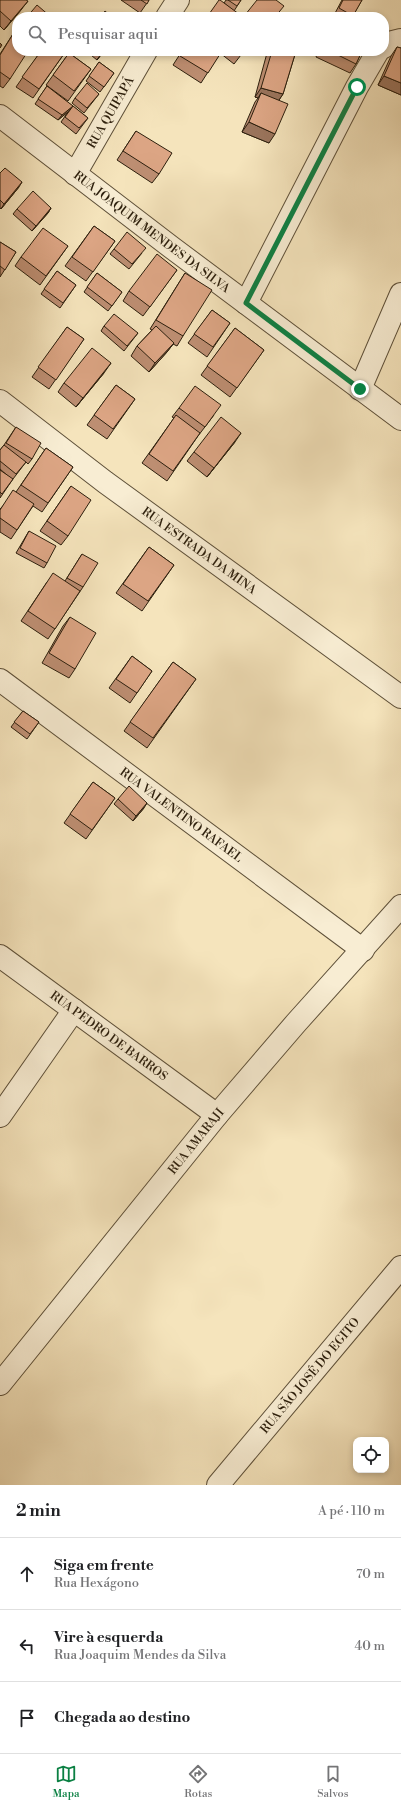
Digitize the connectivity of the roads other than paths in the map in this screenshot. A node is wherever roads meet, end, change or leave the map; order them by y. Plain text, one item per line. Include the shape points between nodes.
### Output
1 (178, 0) edge
2 (170, 12) edge
3 (401, 40) edge
4 (389, 43) edge
5 (143, 56) edge
6 (375, 56) edge
7 (0, 116) edge
8 (74, 174) junction
9 (401, 294) edge
10 (246, 303) junction
11 (360, 389) junction
12 (0, 401) edge
13 (401, 418) edge
14 (0, 680) edge
15 (401, 697) edge
16 (401, 906) edge
17 (363, 950) junction
18 (0, 956) edge
19 (74, 1010) junction
20 (217, 1115) junction
21 (0, 1116) edge
22 (401, 1267) edge
23 (0, 1384) edge
24 (218, 1485) edge

1 - 2 street
3 - 4 street
5 - 8 street, RUA QUIPAPÁ
6 - 10 street
7 - 8 street, RUA JOAQUIM MENDES DA SILVA
8 - 10 street, RUA JOAQUIM MENDES DA SILVA
9 - 11 street
10 - 11 street, RUA JOAQUIM MENDES DA SILVA
11 - 13 street, RUA JOAQUIM MENDES DA SILVA
12 - 15 street, RUA ESTRADA DA MINA via 105,482
14 - 17 street, RUA VALENTINO RAFAEL
16 - 17 street, RUA AMARAJI
17 - 20 street, RUA AMARAJI
18 - 19 street, RUA PEDRO DE BARROS
19 - 20 street, RUA PEDRO DE BARROS
19 - 21 street
20 - 23 street, RUA AMARAJI
22 - 24 street, RUA SÃO JOSÉ DO EGITO

